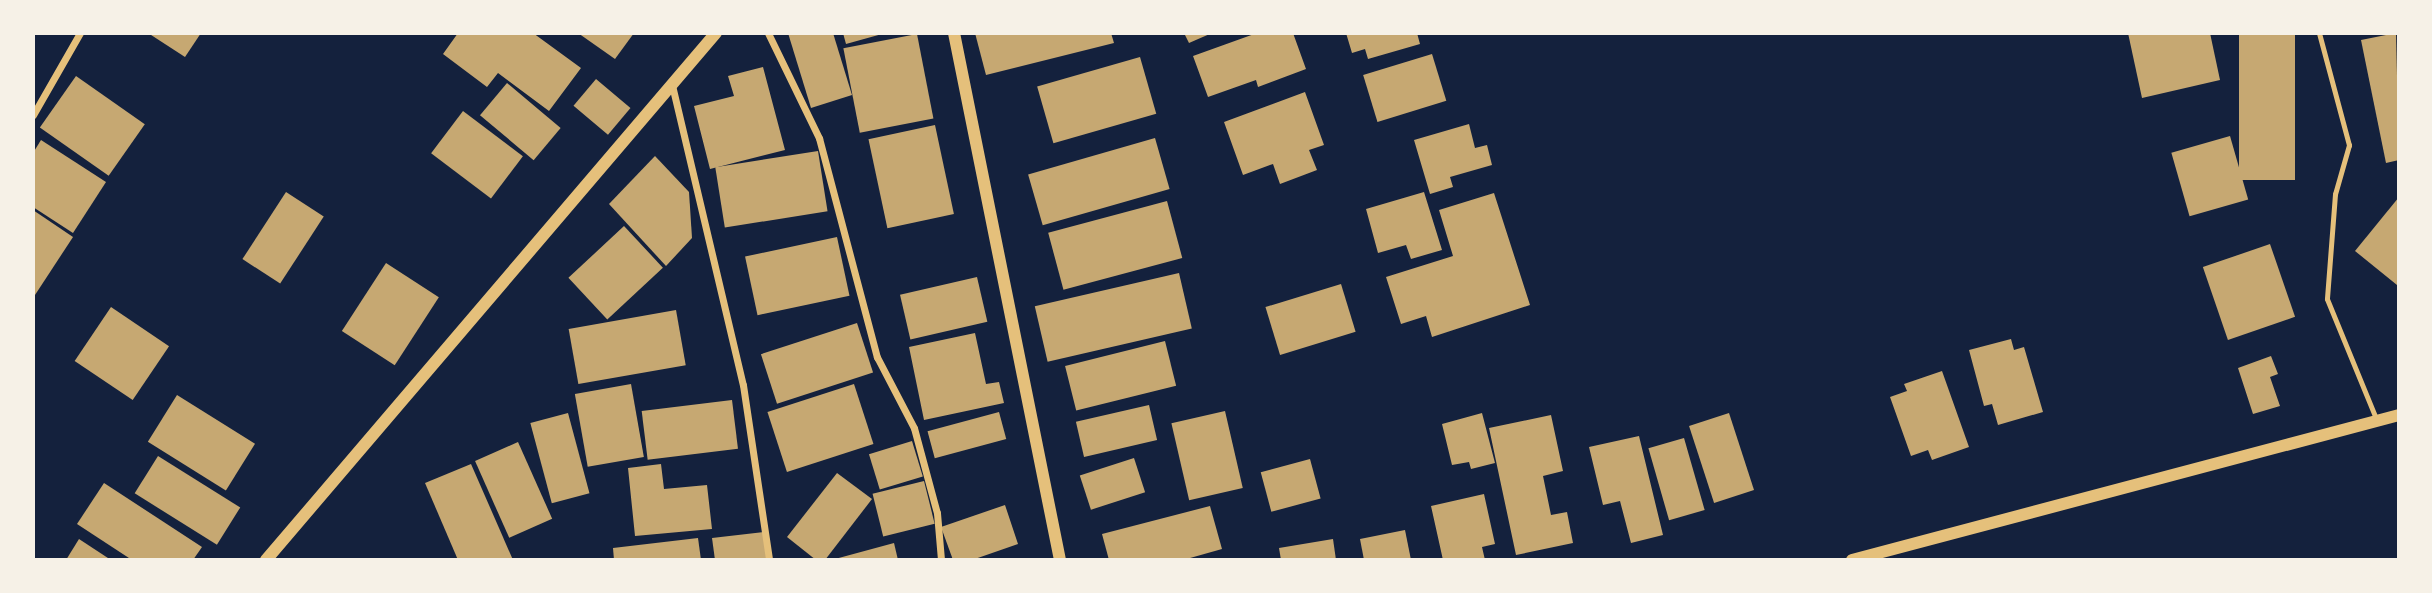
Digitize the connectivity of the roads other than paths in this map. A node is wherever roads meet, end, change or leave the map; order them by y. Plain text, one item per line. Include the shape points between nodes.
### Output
1 (80, 33) edge
2 (716, 33) edge
3 (768, 33) edge
4 (954, 33) edge
5 (2319, 33) edge
6 (672, 84) junction
7 (33, 115) edge
8 (2399, 415) edge
9 (2377, 421) junction
10 (266, 560) edge
11 (769, 560) edge
12 (941, 560) edge
13 (1060, 560) edge
14 (1852, 560) edge

1 - 7 street
2 - 6 street
3 - 12 street via 819,138 877,357 914,428 936,513
4 - 13 street
5 - 9 lane via 2348,145 2335,194 2327,299
6 - 10 street
6 - 11 street via 743,385
8 - 9 street
9 - 14 street

